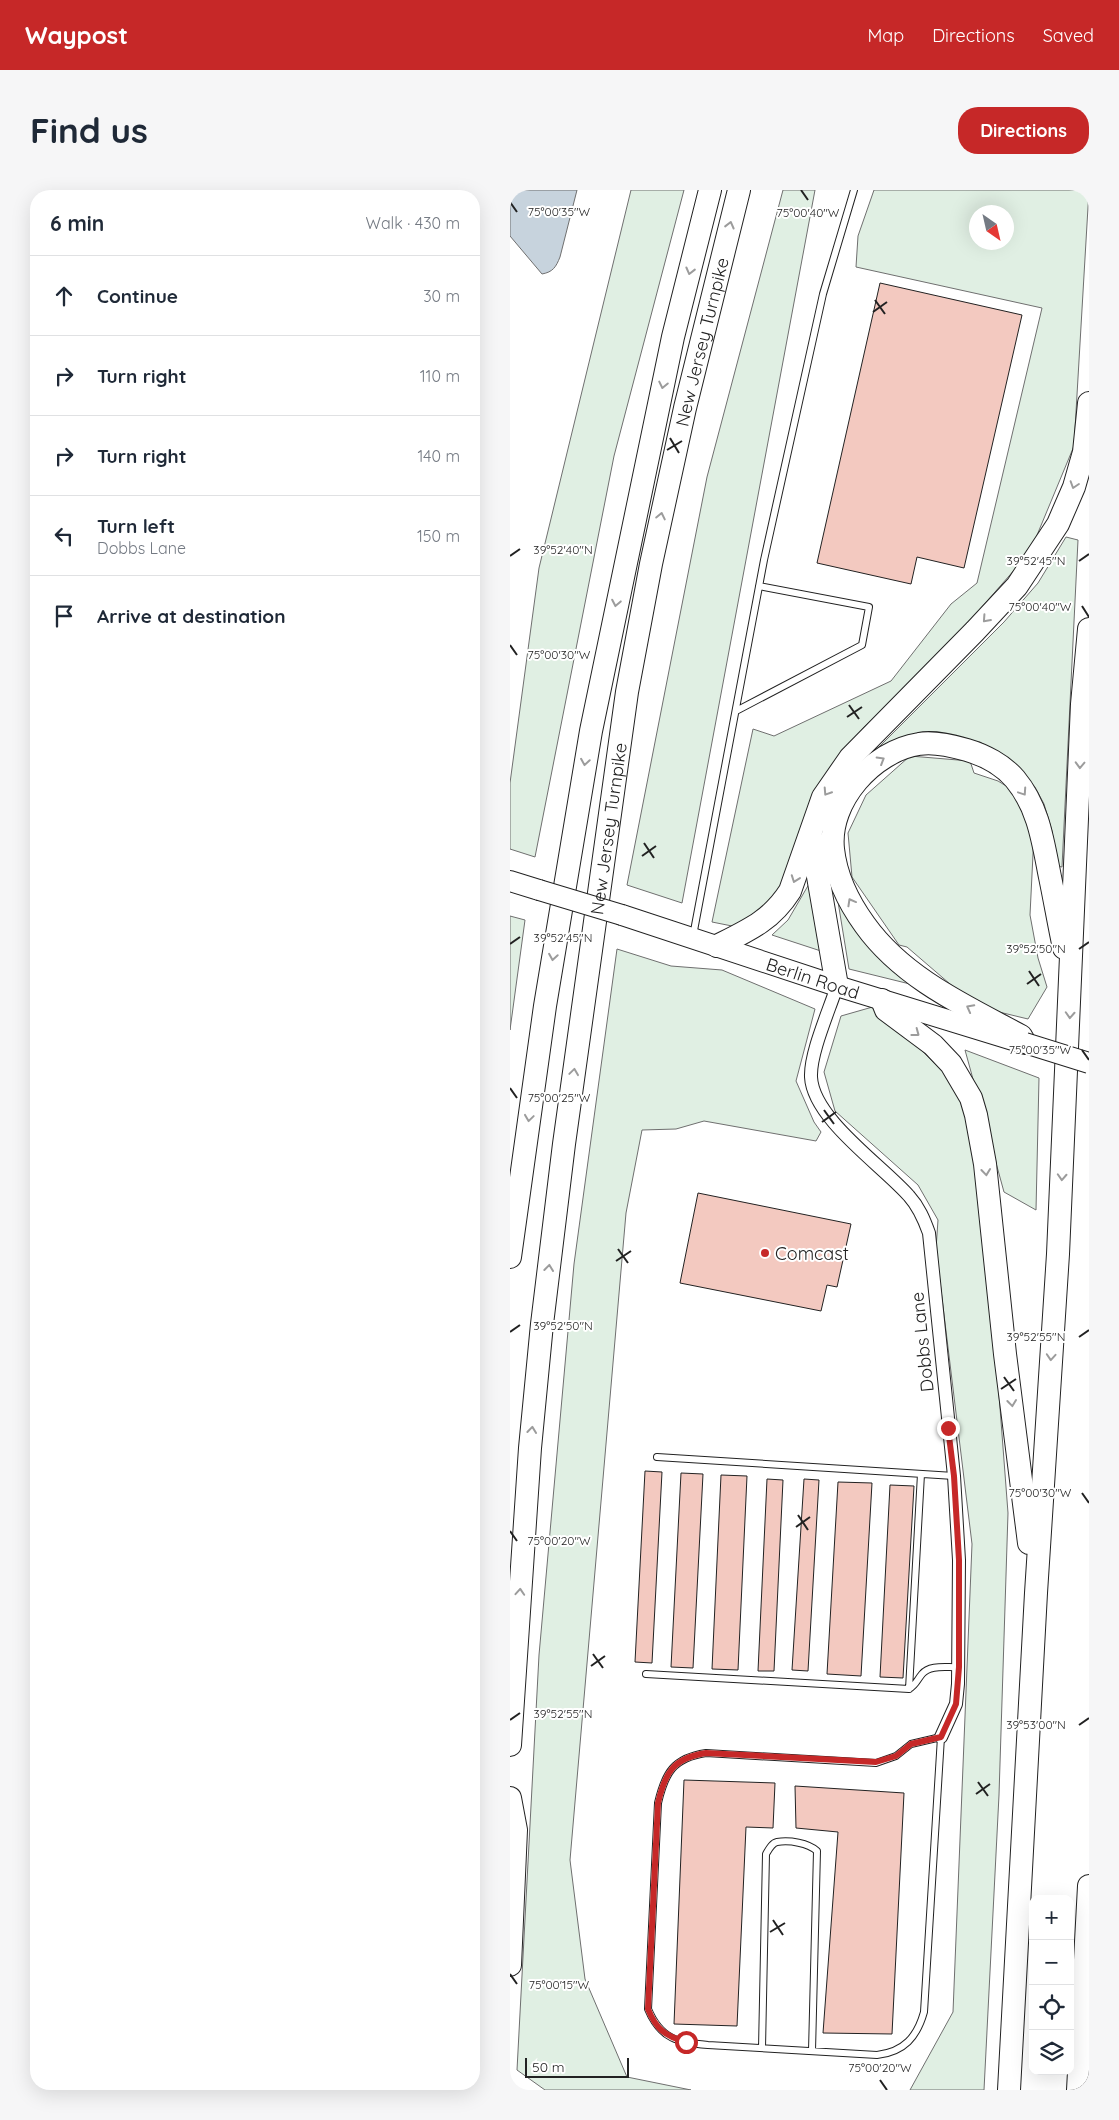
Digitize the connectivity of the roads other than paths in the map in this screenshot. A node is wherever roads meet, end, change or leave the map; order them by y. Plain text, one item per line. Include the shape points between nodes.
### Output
1 (710, 190) edge
2 (739, 190) edge
3 (854, 190) edge
4 (1089, 403) edge
5 (664, 444) junction
6 (759, 586) junction
7 (1089, 629) edge
8 (736, 711) junction
9 (811, 833) junction
10 (510, 881) edge
11 (692, 939) junction
12 (716, 946) junction
13 (836, 986) junction
14 (1071, 988) junction
15 (882, 1000) junction
16 (1026, 1043) junction
17 (1089, 1062) edge
18 (510, 1256) edge
19 (657, 1457) dead end
20 (921, 1474) junction
21 (954, 1476) junction
22 (1036, 1593) junction
23 (959, 1667) junction
24 (646, 1674) dead end
25 (908, 1690) junction
26 (941, 1737) junction
27 (510, 1745) edge
28 (510, 1798) edge
29 (1089, 1886) edge
30 (510, 1965) edge
31 (762, 2048) junction
32 (812, 2051) junction
33 (1010, 2090) edge
34 (1078, 2090) edge

1 -> 5 highway, New Jersey Turnpike via 673,337
5 -> 2 highway, New Jersey Turnpike
3 - 6 lane via 823,294
4 -> 9 highway via 1084,452 1074,488 1058,524 1040,553 1017,586 850,758 823,797
5 -> 18 highway, New Jersey Turnpike via 590,731 545,1006
27 -> 5 highway, New Jersey Turnpike via 530,1448 542,1324 627,692 651,564
6 - 8 lane
6 - 8 lane via 868,607 862,645
7 -> 14 highway via 1082,704
8 - 11 lane
9 -> 12 highway via 782,904 758,925
9 - 13 highway
10 - 11 main road, Berlin Road, bridge
11 - 12 main road, Berlin Road
12 - 13 main road, Berlin Road
13 - 15 main road, Berlin Road
13 - 21 street, Dobbs Lane via 812,1064 814,1092 840,1130 909,1196 922,1214 929,1233
16 -> 14 highway via 1021,1036 936,990 897,960 866,927 848,900 833,848 835,826 840,807 851,788 874,763 899,749 920,743 952,746 995,762 1014,778 1040,824
14 -> 22 highway
15 - 16 main road, Berlin Road
15 -> 22 highway via 886,1010 933,1045 951,1064 971,1098 976,1114 985,1164 1005,1354
16 - 17 main road, Berlin Road, bridge
19 - 20 lane
20 - 21 lane
20 - 25 lane
21 - 23 street, Dobbs Lane via 959,1560
22 - 33 highway
23 - 25 lane via 931,1668 923,1672
23 - 26 street, Dobbs Lane via 956,1704
24 - 25 lane
26 - 31 lane via 911,1744 896,1756 876,1762 706,1753 681,1761 669,1773 658,1803 648,2009 654,2024 672,2039
26 - 32 lane via 920,2028 912,2039 886,2054
28 - 30 highway via 516,1830
29 - 34 highway
31 - 32 lane
31 - 32 lane via 766,1854 771,1845 785,1842 811,1846 817,1852

